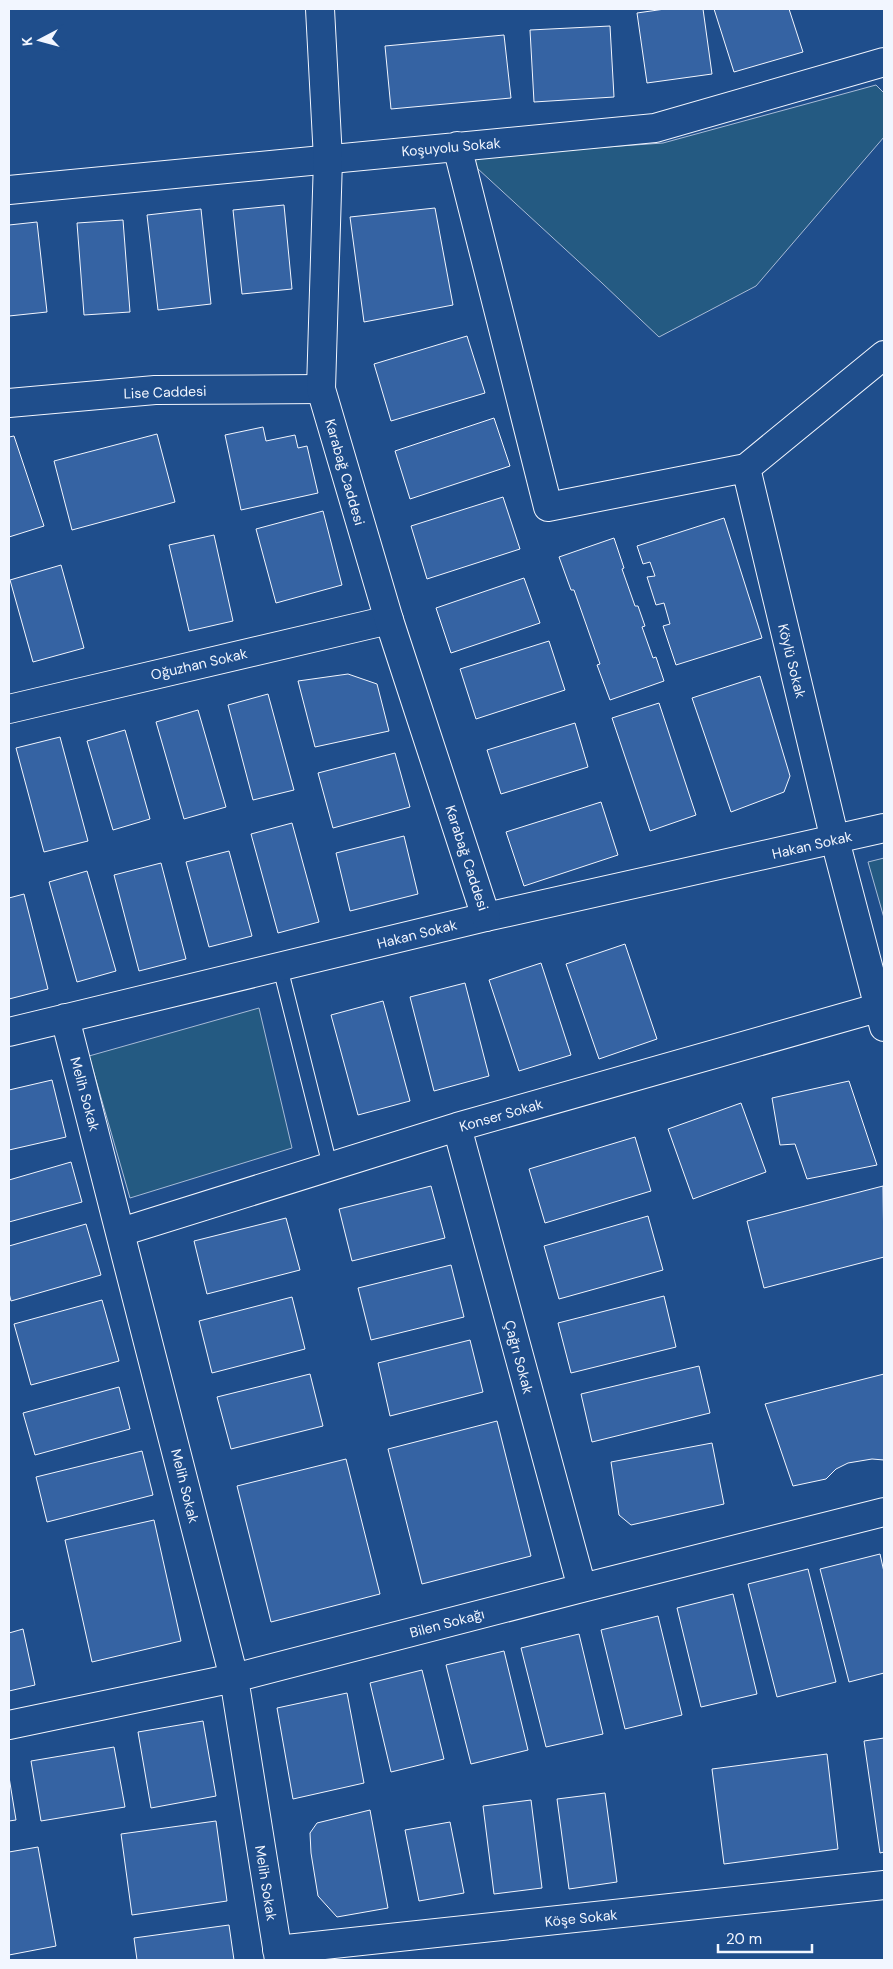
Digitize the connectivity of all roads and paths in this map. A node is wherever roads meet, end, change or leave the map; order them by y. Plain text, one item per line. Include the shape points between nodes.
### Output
1 (320, 9) edge
2 (884, 50) edge
3 (884, 62) edge
4 (457, 146) junction
5 (328, 158) junction
6 (9, 190) edge
7 (884, 355) edge
8 (321, 389) junction
9 (9, 403) edge
10 (746, 468) junction
11 (389, 620) junction
12 (9, 709) edge
13 (884, 828) edge
14 (835, 840) junction
15 (486, 917) junction
16 (280, 966) junction
17 (882, 1014) edge
18 (65, 1018) junction
19 (9, 1032) edge
20 (457, 1127) junction
21 (330, 1166) junction
22 (121, 1232) junction
23 (884, 1512) edge
24 (582, 1588) junction
25 (234, 1678) junction
26 (9, 1724) edge
27 (884, 1886) edge
28 (278, 1955) edge

1 - 5 street, Karabağ Caddesi
2 - 3 street
3 - 4 street, Koşuyolu Sokak via 655,128
4 - 5 street, Koşuyolu Sokak
4 - 10 street via 548,507
5 - 6 street, Koşuyolu Sokak
5 - 8 street, Karabağ Caddesi
7 - 10 street
8 - 9 street, Lise Caddesi via 155,390
8 - 11 street, Karabağ Caddesi
10 - 14 street, Köylü Sokak
11 - 12 street, Oğuzhan Sokak
11 - 15 street, Karabağ Caddesi
13 - 14 street, Hakan Sokak
14 - 15 street, Hakan Sokak
14 - 17 street, Köylü Sokak
15 - 16 street, Hakan Sokak
16 - 18 street, Hakan Sokak
16 - 21 lane
17 - 20 street, Konser Sokak
18 - 19 street, Hakan Sokak
18 - 22 street, Melih Sokak
20 - 21 street, Konser Sokak
20 - 24 street, Çağrı Sokak
21 - 22 street, Konser Sokak
22 - 25 street, Melih Sokak
23 - 24 street, Bilen Sokağı
24 - 25 street, Bilen Sokağı
25 - 26 street, Bilen Sokağı
25 - 28 street, Melih Sokak
27 - 28 street, Köşe Sokak

